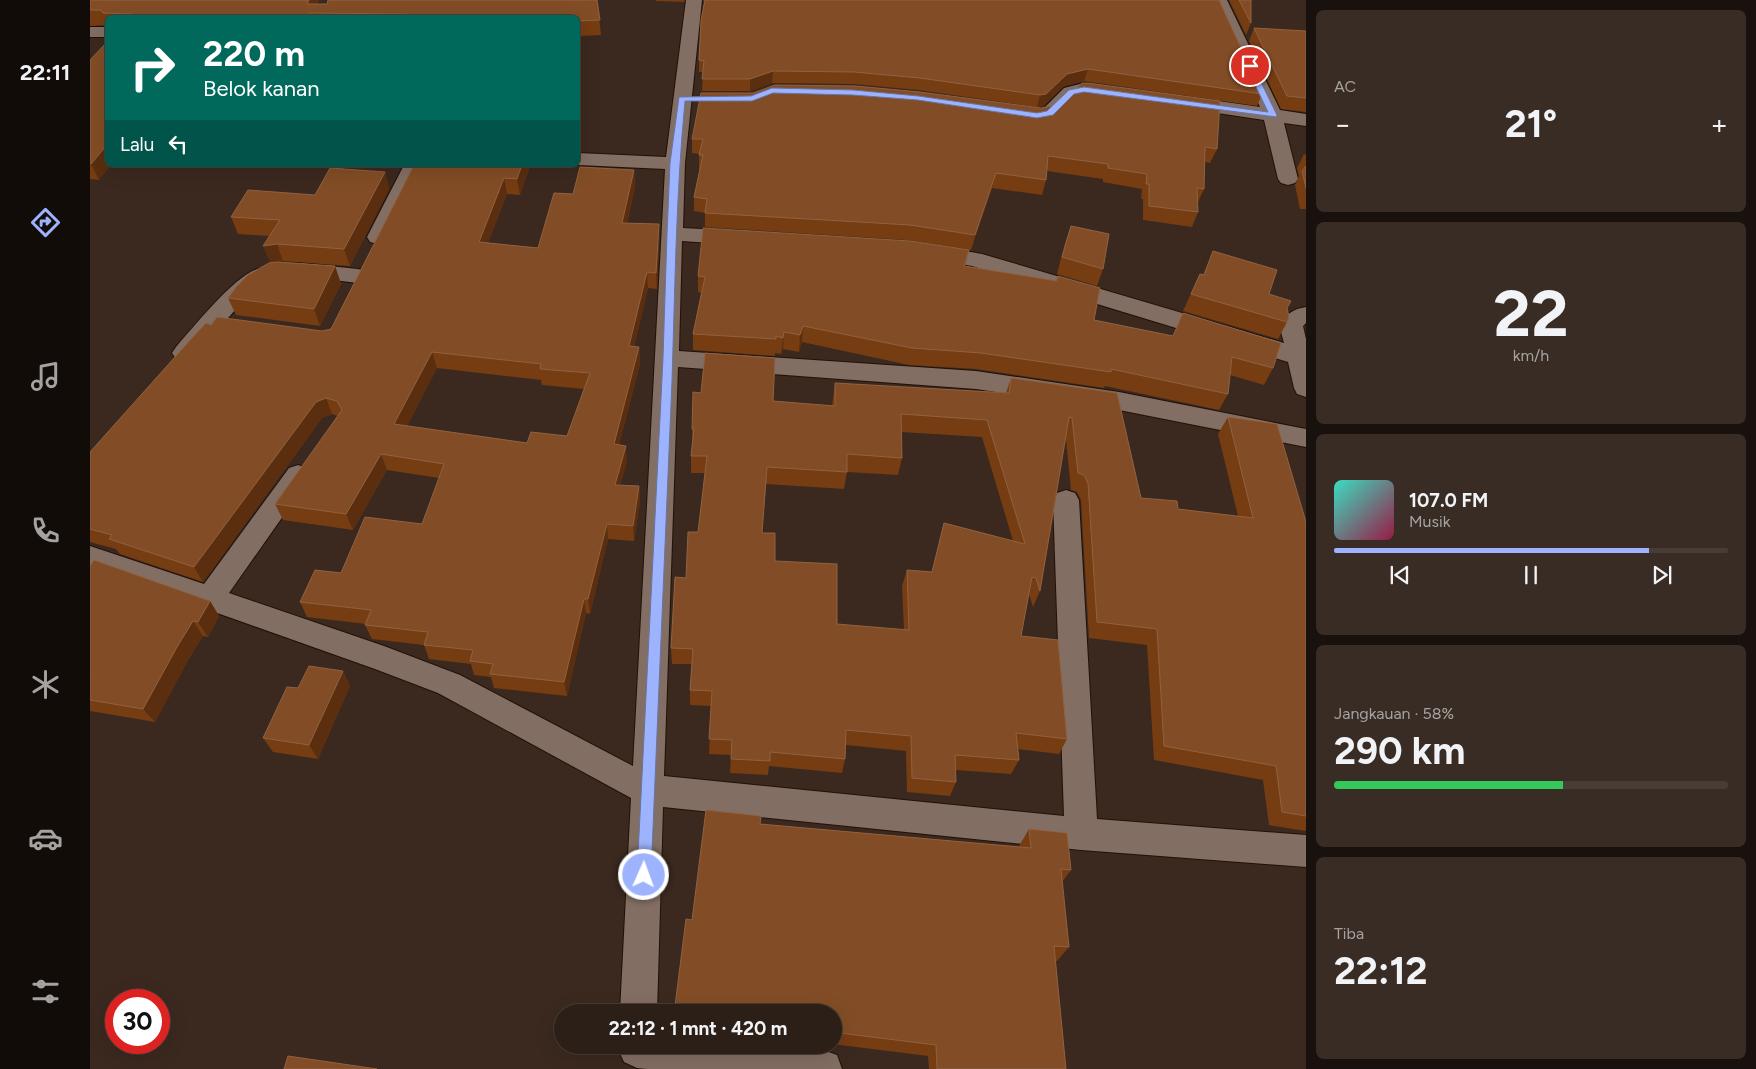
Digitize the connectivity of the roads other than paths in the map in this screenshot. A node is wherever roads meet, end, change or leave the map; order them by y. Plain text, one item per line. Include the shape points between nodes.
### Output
1 (694, 0) edge
2 (1219, 0) edge
3 (90, 32) edge
4 (105, 32) edge
5 (1126, 94) edge
6 (1165, 100) edge
7 (1007, 111) edge
8 (1273, 115) junction
9 (1306, 120) edge
10 (580, 159) edge
11 (675, 163) junction
12 (413, 167) edge
13 (1288, 180) dead end
14 (671, 234) junction
15 (760, 239) edge
16 (915, 250) edge
17 (1306, 315) edge
18 (212, 322) junction
19 (241, 325) edge
20 (1298, 356) junction
21 (668, 358) junction
22 (167, 372) edge
23 (1306, 388) edge
24 (1306, 438) edge
25 (311, 457) edge
26 (1066, 500) dead end
27 (90, 557) edge
28 (210, 598) junction
29 (647, 790) junction
30 (1080, 834) junction
31 (1306, 851) edge
32 (638, 1004) edge
33 (637, 1054) edge
34 (823, 1069) edge

1 - 11 street via 690,99
2 - 8 street
3 - 4 street
5 - 7 street via 1084,89 1071,92 1050,113 1037,115
6 - 8 street
8 - 9 street
8 - 13 street
10 - 11 street
11 - 14 street
12 - 18 street via 354,285 294,270 271,271 253,279
14 - 15 street
14 - 21 street
16 - 20 street via 974,259
17 - 20 street via 1294,319 1291,325
18 - 19 street
18 - 22 street
20 - 23 street
21 - 24 street via 976,380 1120,401
21 - 29 street
25 - 28 street
26 - 30 street
27 - 28 street
28 - 29 street via 448,684
29 - 30 street
29 - 32 street
30 - 31 street
33 - 34 street

